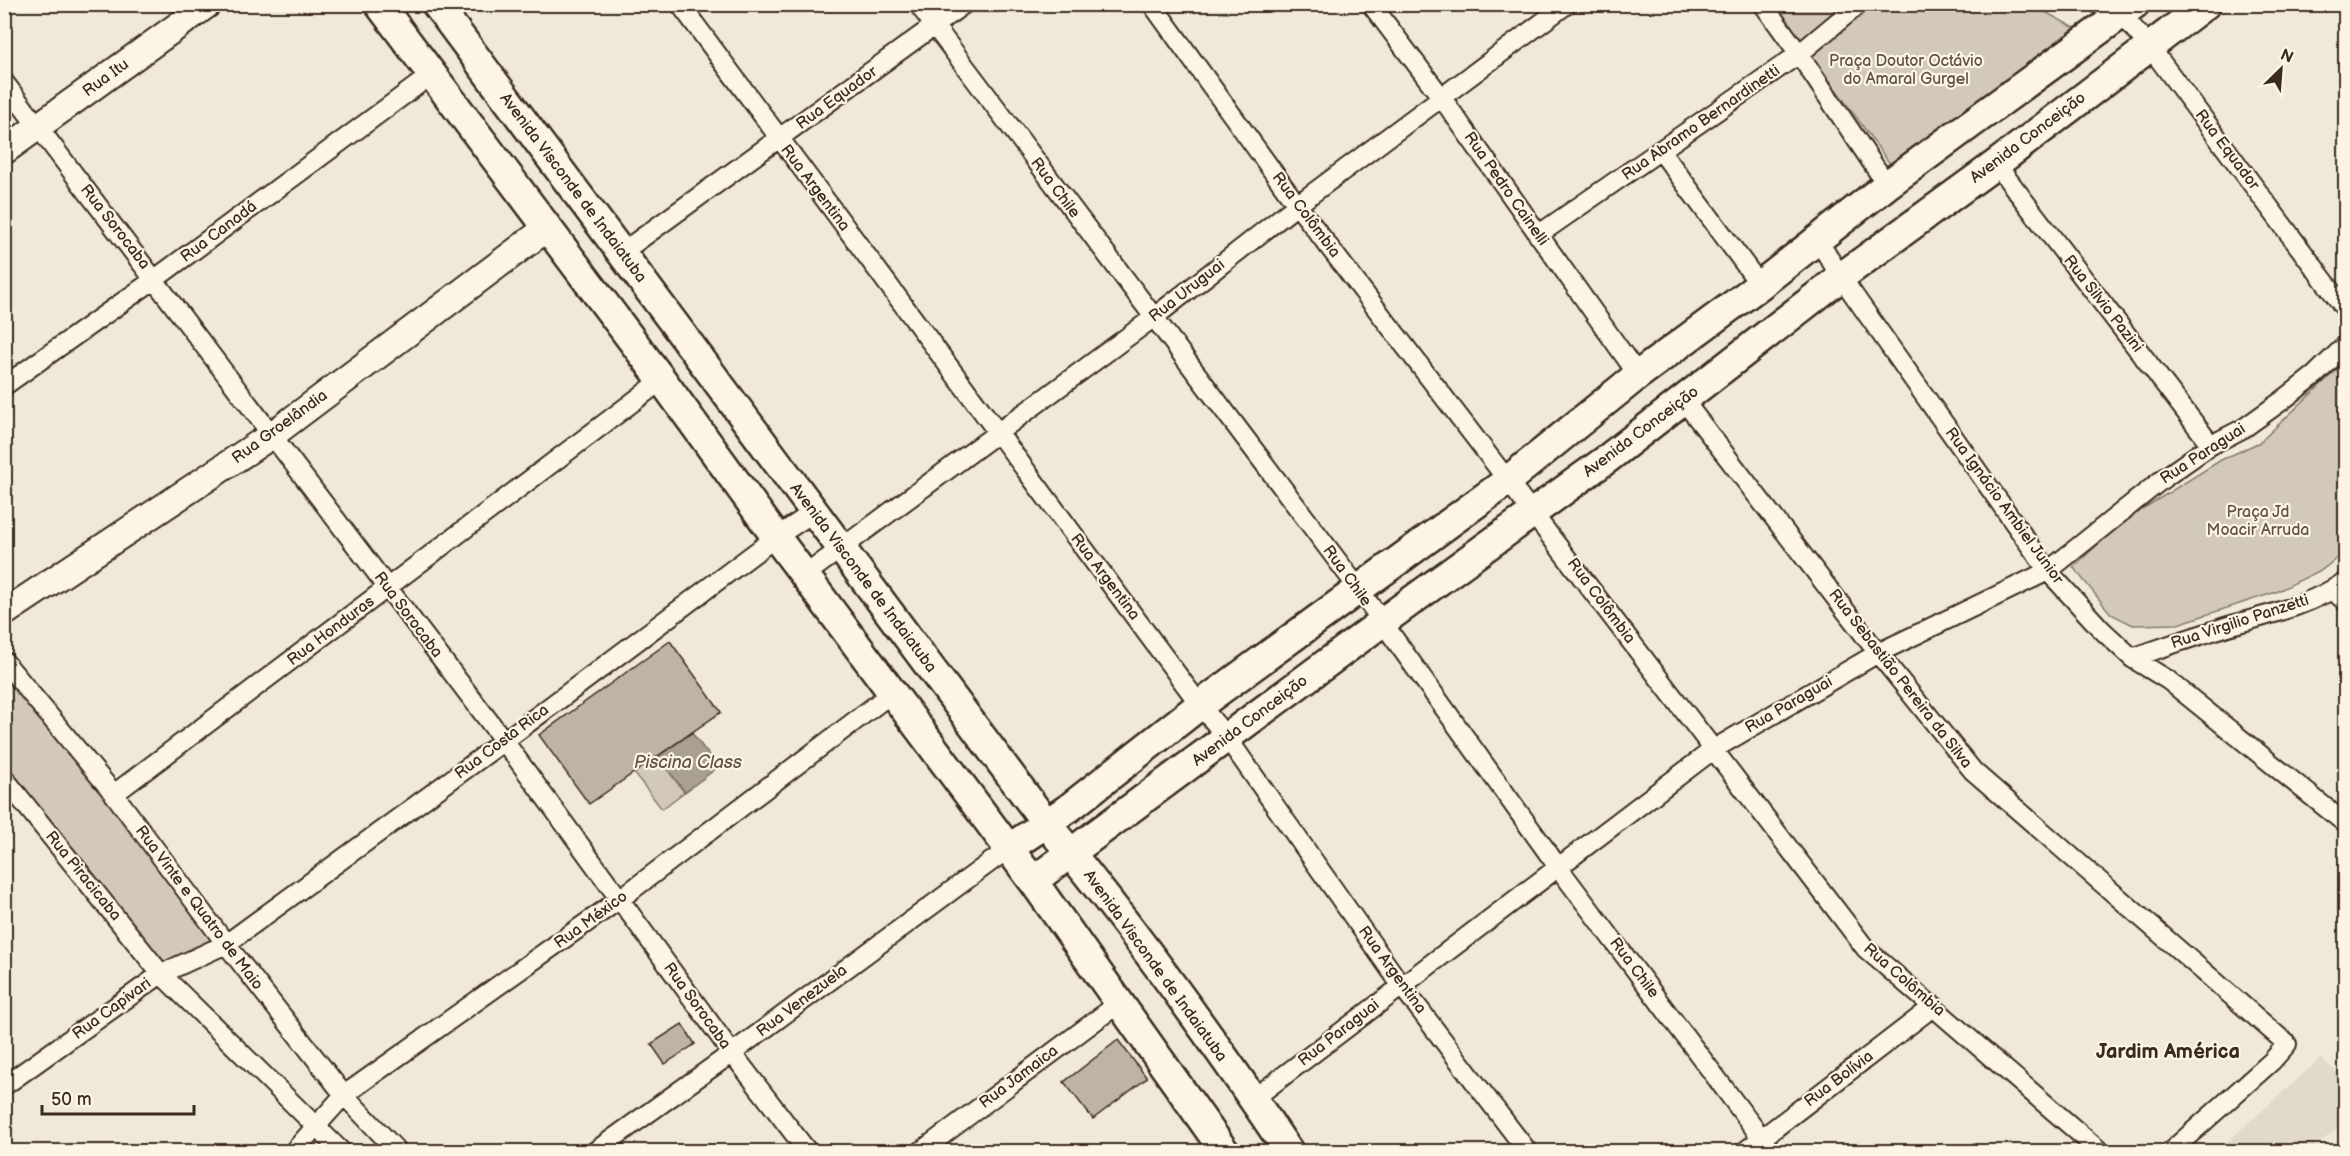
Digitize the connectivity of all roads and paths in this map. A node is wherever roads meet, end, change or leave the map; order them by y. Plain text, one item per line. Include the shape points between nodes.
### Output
1 (208, 4) edge
2 (379, 4) edge
3 (436, 4) edge
4 (680, 4) edge
5 (918, 4) edge
6 (964, 4) edge
7 (1152, 4) edge
8 (1371, 4) edge
9 (1763, 4) edge
10 (1859, 4) edge
11 (2206, 4) edge
12 (1563, 6) edge
13 (2118, 8) edge
14 (934, 26) junction
15 (401, 34) junction
16 (2150, 47) junction
17 (1799, 54) junction
18 (431, 75) junction
19 (4, 81) edge
20 (1442, 98) junction
21 (38, 127) junction
22 (779, 140) junction
23 (4, 151) edge
24 (1661, 151) junction
25 (1996, 164) junction
26 (1887, 185) junction
27 (1297, 205) junction
28 (547, 228) junction
29 (1538, 235) junction
30 (1817, 239) junction
31 (621, 253) junction
32 (1841, 277) junction
33 (155, 279) junction
34 (1760, 285) junction
35 (2346, 309) edge
36 (1153, 318) junction
37 (2346, 345) edge
38 (1638, 375) junction
39 (662, 380) junction
40 (4, 386) edge
41 (1684, 401) junction
42 (998, 433) junction
43 (272, 435) junction
44 (2211, 445) junction
45 (1507, 481) junction
46 (814, 512) junction
47 (1534, 513) junction
48 (776, 537) junction
49 (842, 549) junction
50 (2048, 572) junction
51 (805, 575) junction
52 (387, 588) junction
53 (1358, 588) junction
54 (2341, 591) edge
55 (4, 613) edge
56 (1381, 623) junction
57 (1878, 653) junction
58 (2132, 658) junction
59 (4, 661) edge
60 (893, 692) junction
61 (1200, 705) junction
62 (1228, 739) junction
63 (504, 741) junction
64 (1714, 749) junction
65 (4, 778) edge
66 (114, 794) junction
67 (1046, 824) junction
68 (2346, 824) edge
69 (1008, 849) junction
70 (1072, 854) junction
71 (1558, 867) junction
72 (1033, 881) junction
73 (620, 899) junction
74 (226, 944) junction
75 (161, 974) junction
76 (1401, 985) junction
77 (1119, 1003) junction
78 (1934, 1006) junction
79 (732, 1053) junction
80 (4, 1086) edge
81 (344, 1095) junction
82 (1253, 1099) junction
83 (316, 1126) junction
84 (1767, 1145) edge
85 (293, 1152) edge
86 (342, 1152) edge
87 (398, 1152) edge
88 (594, 1152) edge
89 (808, 1152) edge
90 (920, 1152) edge
91 (1225, 1152) edge
92 (1289, 1152) edge
93 (1528, 1152) edge
94 (1744, 1152) edge
95 (2101, 1152) edge
96 (2170, 1152) edge

1 - 21 street, Rua Itu
2 - 15 main road
3 - 15 main road
3 - 31 main road, Avenida Visconde de Indaiatuba
4 - 22 street, Rua Argentina
5 - 14 street, Rua Chile
6 - 14 street, Rua Equador
7 - 27 street, Rua Colômbia
8 - 20 street, Rua Pedro Cainelli
9 - 17 street
10 - 17 street, Rua Abramo Bernardinetti
11 - 16 main road, Avenida Conceição
12 - 20 street, Rua Uruguai
13 - 16 street, Rua Equador
13 - 26 main road
14 - 22 street, Rua Equador
14 - 36 street, Rua Chile
15 - 18 main road
16 - 25 main road, Avenida Conceição
16 - 35 street, Rua Equador
17 - 24 street, Rua Abramo Bernardinetti
17 - 26 street
18 - 28 main road
18 - 33 street, Rua Canadá
19 - 21 street, Rua Sorocaba
20 - 27 street, Rua Uruguai
20 - 29 street, Rua Pedro Cainelli
21 - 23 street, Rua Itu
21 - 33 street, Rua Sorocaba
22 - 31 street, Rua Equador
22 - 42 street, Rua Argentina
24 - 29 street, Rua Abramo Bernardinetti
24 - 34 street
25 - 32 main road, Avenida Conceição
25 - 44 street, Rua Silvio Pazini
26 - 30 main road
27 - 36 street, Rua Uruguai
27 - 45 street, Rua Colômbia
28 - 39 main road
28 - 43 street, Rua Groelândia
29 - 38 street, Rua Pedro Cainelli
30 - 32 street, Rua Ignácio Ambiel Junior
30 - 34 main road
31 - 46 main road, Avenida Visconde de Indaiatuba
32 - 41 main road, Avenida Conceição
32 - 50 street, Rua Ignácio Ambiel Junior
33 - 40 street, Rua Canadá
33 - 43 street, Rua Sorocaba
34 - 38 main road
36 - 42 street, Rua Uruguai
36 - 53 street, Rua Chile
37 - 44 street, Rua Paraguai via 2283,400 2244,428
38 - 45 main road
39 - 48 main road
39 - 52 street, Rua Honduras
41 - 47 main road, Avenida Conceição
41 - 57 street, Rua Sebastião Pereira da Silva
42 - 49 street, Rua Uruguai
42 - 61 street, Rua Argentina
43 - 52 street, Rua Sorocaba
43 - 55 street, Rua Groelândia
44 - 50 street, Rua Paraguai via 2116,514
45 - 47 street, Rua Colômbia
45 - 53 main road
46 - 48 street, Rua Costa Rica
46 - 49 main road, Avenida Visconde de Indaiatuba
47 - 56 main road, Avenida Conceição
47 - 64 street, Rua Colômbia
48 - 51 main road
48 - 63 street, Rua Costa Rica
49 - 51 street, Rua Uruguai
49 - 67 main road, Avenida Visconde de Indaiatuba
50 - 57 street, Rua Paraguai
50 - 58 street, Rua Ignácio Ambiel Junior
51 - 60 main road
52 - 63 street, Rua Sorocaba
52 - 66 street, Rua Honduras
53 - 56 street, Rua Chile
53 - 61 main road
54 - 58 street, Rua Virgilio Panzetti
56 - 62 main road, Avenida Conceição
56 - 71 street, Rua Chile
57 - 64 street, Rua Paraguai
57 - 96 street, Rua Sebastião Pereira da Silva via 1973,771 2287,1044
58 - 68 street, Rua Ignácio Ambiel Junior via 2168,680
59 - 66 street, Rua Vinte e Quatro de Maio
60 - 69 main road
60 - 73 street, Rua México
61 - 62 street, Rua Argentina
61 - 67 main road
62 - 70 main road, Avenida Conceição
62 - 76 street, Rua Argentina
63 - 73 street, Rua Sorocaba
63 - 74 street, Rua Costa Rica
64 - 71 street, Rua Paraguai
64 - 78 street, Rua Colômbia via 1866,949
65 - 75 street, Rua Piracicaba
66 - 74 street, Rua Vinte e Quatro de Maio
67 - 69 main road
67 - 70 main road, Avenida Visconde de Indaiatuba
69 - 72 main road
69 - 79 street, Rua Venezuela
70 - 72 main road, Avenida Conceição
70 - 82 main road, Avenida Visconde de Indaiatuba
71 - 76 street, Rua Paraguai
71 - 84 street, Rua Chile
72 - 77 main road
73 - 79 street, Rua Sorocaba
73 - 81 street, Rua México
74 - 75 street, Rua Capivari
74 - 81 street, Rua Vinte e Quatro de Maio
75 - 80 street, Rua Capivari
75 - 83 street
76 - 82 street, Rua Paraguai
76 - 93 street, Rua Argentina
77 - 90 street, Rua Jamaica
77 - 91 main road
78 - 84 street, Rua Bolívia
78 - 95 street, Rua Colômbia
79 - 88 street, Rua Venezuela
79 - 89 street, Rua Sorocaba
81 - 83 street, Rua México
81 - 87 street, Rua Vinte e Quatro de Maio
82 - 92 main road, Avenida Visconde de Indaiatuba
83 - 85 street, Rua México
83 - 86 street
84 - 94 street, Rua Bolívia

